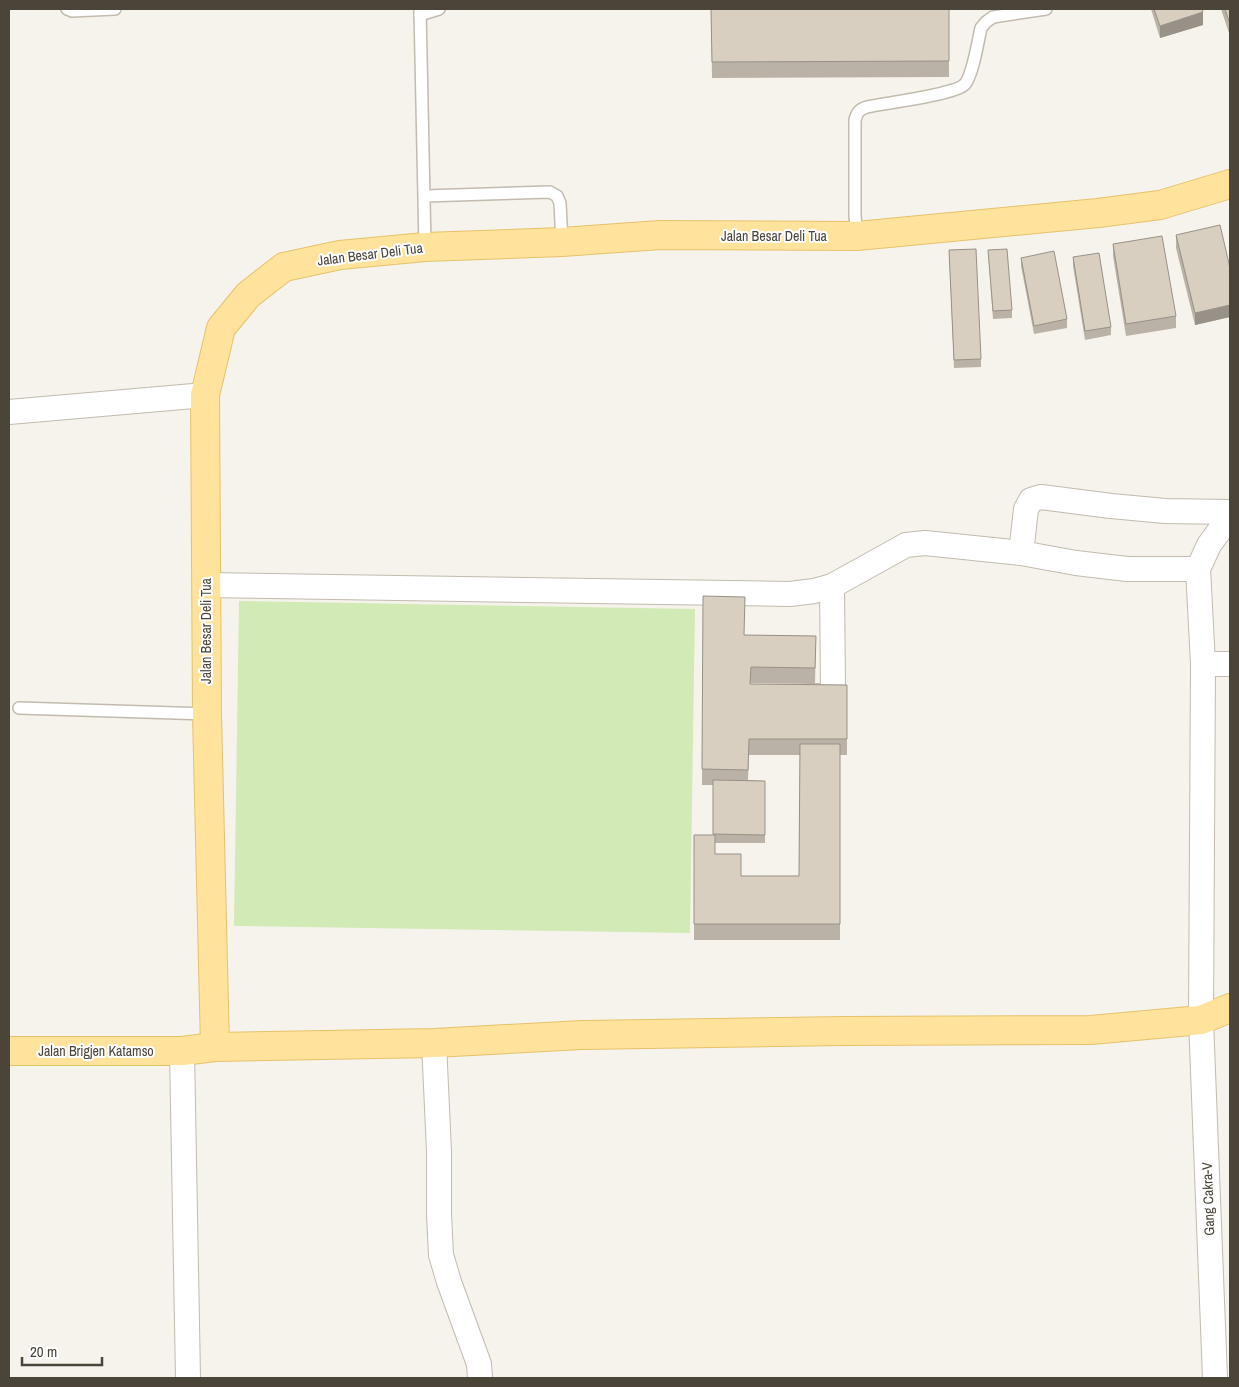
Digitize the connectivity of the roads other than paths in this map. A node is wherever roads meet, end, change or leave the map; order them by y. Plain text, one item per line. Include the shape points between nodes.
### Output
1 (67, 9) edge
2 (115, 9) edge
3 (439, 9) edge
4 (1046, 9) edge
5 (420, 12) edge
6 (1230, 184) edge
7 (425, 196) junction
8 (857, 236) junction
9 (562, 242) junction
10 (425, 247) junction
11 (204, 395) junction
12 (9, 412) edge
13 (1230, 514) edge
14 (1021, 553) junction
15 (1198, 569) junction
16 (206, 585) junction
17 (832, 586) junction
18 (1203, 664) junction
19 (1230, 664) edge
20 (791, 696) edge
21 (19, 708) dead end
22 (207, 714) junction
23 (1230, 1008) edge
24 (1201, 1020) junction
25 (434, 1043) junction
26 (215, 1047) junction
27 (9, 1051) edge
28 (182, 1052) junction
29 (188, 1378) edge
30 (480, 1378) edge
31 (1215, 1378) edge
32 (1220, 1378) edge
33 (1230, 1378) edge

1 - 2 lane
3 - 5 lane
4 - 8 lane via 993,17 986,22 981,28 970,75 960,88 861,109 855,120
5 - 7 lane
6 - 8 main road, Jalan Besar Deli Tua via 1160,205
7 - 9 lane via 550,192 560,203
7 - 10 lane
8 - 9 main road, Jalan Besar Deli Tua via 660,235
9 - 10 main road, Jalan Besar Deli Tua
10 - 11 main road, Jalan Besar Deli Tua via 340,254 284,267 248,295 221,328
11 - 12 street
11 - 16 main road, Jalan Besar Deli Tua
13 - 14 street via 1120,507 1041,497 1031,500 1026,508
13 - 15 street
14 - 15 street via 1127,570
14 - 17 street via 925,542 906,544
15 - 18 street, Gang Cakra-V
16 - 17 street via 790,594
16 - 22 main road, Jalan Besar Deli Tua
17 - 20 street via 832,694
18 - 19 street
18 - 24 street, Gang Cakra-V
21 - 22 lane
22 - 26 main road, Jalan Besar Deli Tua
23 - 24 main road, Jalan Brigjen Katamso
24 - 25 main road, Jalan Brigjen Katamso via 1091,1030 582,1035
24 - 31 street, Gang Cakra-V
25 - 26 main road, Jalan Brigjen Katamso
25 - 30 street via 441,1255 479,1364
26 - 28 main road, Jalan Brigjen Katamso
27 - 28 main road, Jalan Brigjen Katamso
28 - 29 street
32 - 33 street

